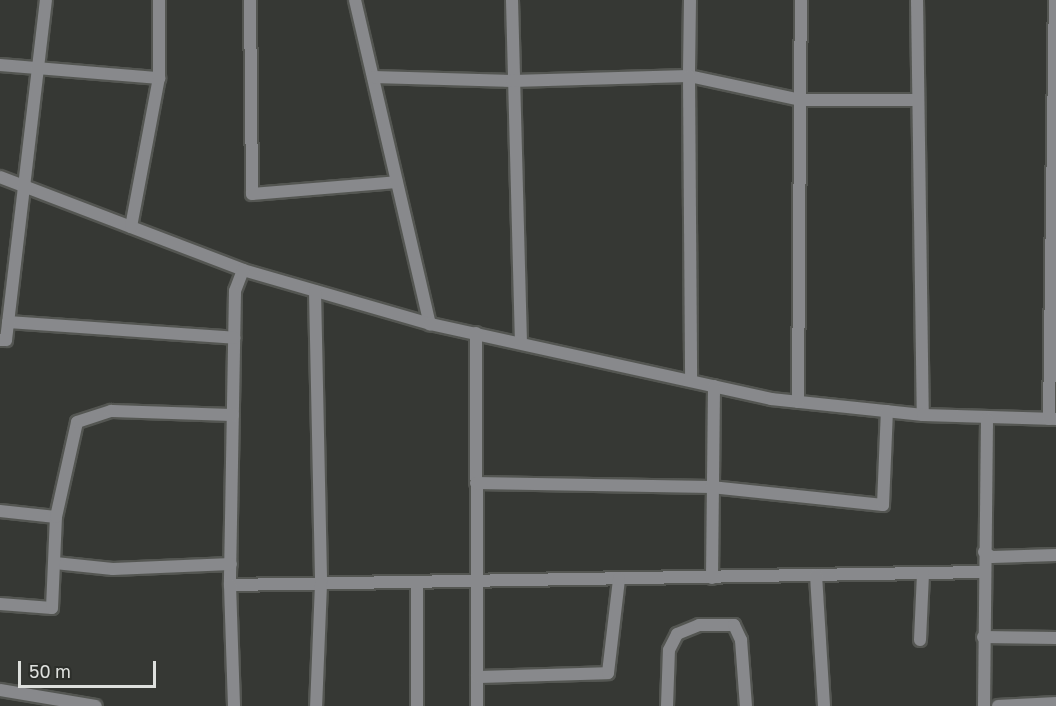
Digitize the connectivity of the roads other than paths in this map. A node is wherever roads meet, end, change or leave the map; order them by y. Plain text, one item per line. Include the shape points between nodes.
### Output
1 (46, 0) edge
2 (159, 0) edge
3 (250, 0) edge
4 (355, 0) edge
5 (512, 0) edge
6 (690, 0) edge
7 (801, 0) edge
8 (917, 0) edge
9 (1055, 0) edge
10 (1055, 25) edge
11 (0, 65) edge
12 (40, 67) junction
13 (373, 76) junction
14 (689, 76) junction
15 (159, 78) junction
16 (512, 81) junction
17 (801, 100) junction
18 (918, 100) junction
19 (0, 177) edge
20 (397, 182) junction
21 (21, 183) junction
22 (132, 227) junction
23 (243, 270) junction
24 (315, 291) junction
25 (8, 322) junction
26 (430, 324) junction
27 (476, 333) junction
28 (234, 338) junction
29 (0, 340) edge
30 (521, 343) junction
31 (691, 381) junction
32 (714, 386) junction
33 (798, 402) junction
34 (887, 411) junction
35 (233, 415) junction
36 (923, 415) junction
37 (987, 419) junction
38 (1052, 419) edge
39 (476, 483) junction
40 (711, 487) junction
41 (0, 511) edge
42 (56, 517) junction
43 (984, 552) junction
44 (1056, 555) edge
45 (55, 563) junction
46 (231, 564) junction
47 (984, 572) junction
48 (923, 573) junction
49 (816, 576) junction
50 (712, 578) junction
51 (619, 579) junction
52 (475, 582) junction
53 (417, 583) junction
54 (321, 584) junction
55 (230, 585) junction
56 (0, 604) edge
57 (983, 637) junction
58 (1056, 638) edge
59 (920, 640) dead end
60 (477, 677) junction
61 (0, 690) edge
62 (1056, 703) edge
63 (96, 706) edge
64 (234, 706) edge
65 (316, 706) edge
66 (417, 706) edge
67 (477, 706) edge
68 (668, 706) edge
69 (746, 706) edge
70 (824, 706) edge
71 (984, 706) edge
72 (998, 706) edge

1 - 12 street
2 - 15 street
3 - 20 street via 252,194
4 - 13 street
5 - 16 street
6 - 14 street
7 - 17 street
8 - 18 street
9 - 10 street
10 - 38 street
11 - 12 street
12 - 15 street
12 - 21 street
13 - 16 street
13 - 20 street
14 - 16 street
14 - 17 street
14 - 31 street
15 - 22 street
16 - 30 street
17 - 18 street
17 - 33 street
18 - 36 street
19 - 21 street
20 - 26 street
21 - 22 street
21 - 25 street
22 - 23 street
23 - 24 street
23 - 28 street via 235,291
24 - 26 street
24 - 54 street
25 - 28 street
25 - 29 street via 6,340
26 - 27 street
27 - 30 street
27 - 39 street
28 - 35 street
30 - 31 street
31 - 32 street
32 - 33 street
32 - 40 street
33 - 34 street
34 - 36 street
34 - 40 street via 883,505
35 - 42 street via 111,411 85,416 69,440
35 - 46 street
36 - 37 street
37 - 38 street
37 - 43 street
39 - 40 street
39 - 52 street
40 - 50 street
41 - 42 street
42 - 45 street
43 - 44 street via 992,557
43 - 47 street
45 - 46 street via 113,569
45 - 56 street via 52,608
46 - 55 street
47 - 48 street
47 - 57 street
48 - 49 street
48 - 59 street
49 - 50 street
49 - 70 street
50 - 51 street
51 - 52 street
51 - 60 street via 608,673
52 - 53 street
52 - 60 street
53 - 54 street
53 - 66 street
54 - 55 street
54 - 65 street
55 - 64 street
57 - 58 street
57 - 71 street
60 - 67 street
61 - 63 street
62 - 72 street
68 - 69 street via 669,650 677,634 699,625 734,625 741,640

